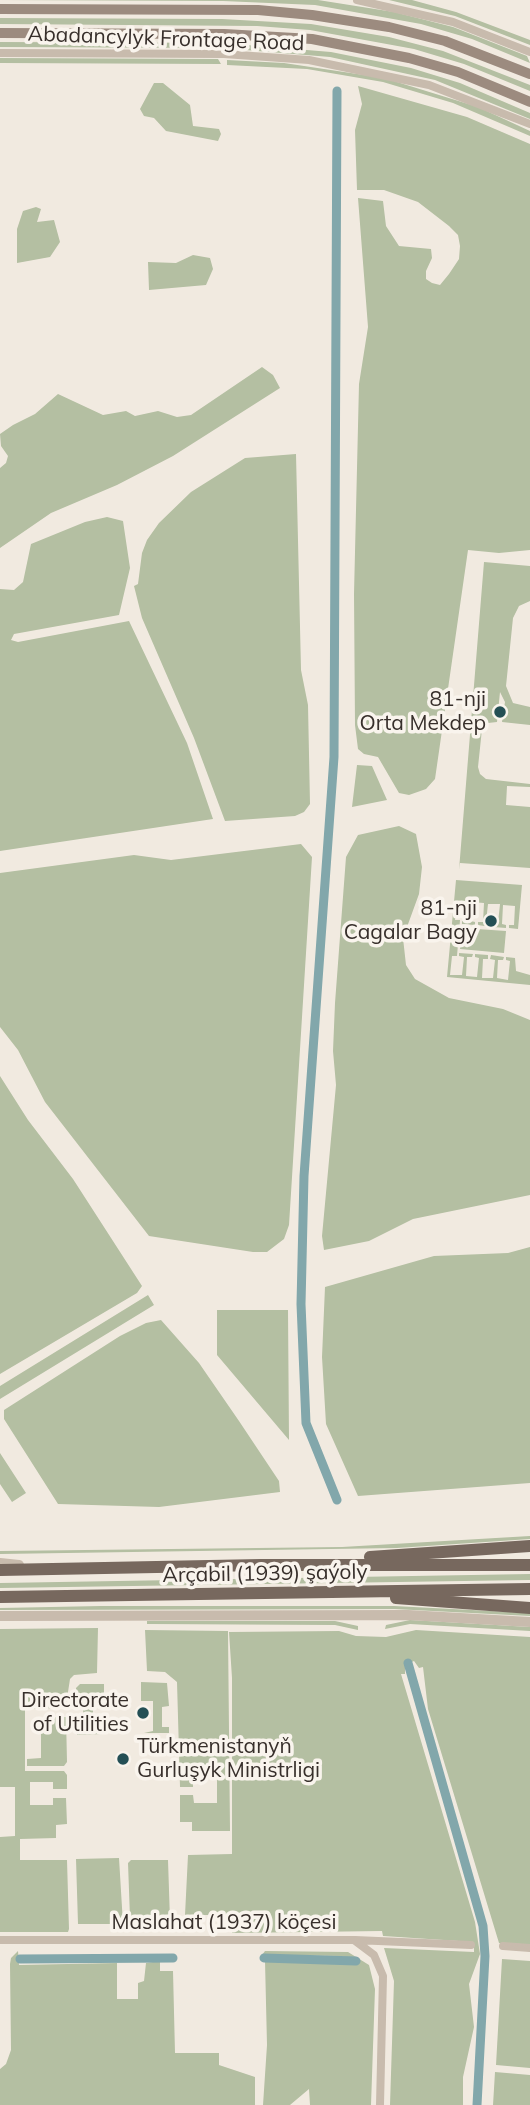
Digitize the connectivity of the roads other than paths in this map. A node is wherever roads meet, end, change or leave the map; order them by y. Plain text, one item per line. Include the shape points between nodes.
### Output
1 (357, 0) edge
2 (0, 9) edge
3 (0, 33) edge
4 (0, 52) edge
5 (530, 52) edge
6 (530, 74) edge
7 (530, 102) edge
8 (530, 124) edge
9 (530, 1546) edge
10 (0, 1563) edge
11 (261, 1565) junction
12 (530, 1565) edge
13 (71, 1569) junction
14 (0, 1570) edge
15 (530, 1589) edge
16 (312, 1592) junction
17 (0, 1597) edge
18 (530, 1608) edge
19 (0, 1616) edge
20 (530, 1622) edge
21 (0, 1940) edge
22 (354, 1940) junction
23 (471, 1945) dead end
24 (503, 1946) dead end
25 (530, 1948) edge
26 (380, 2105) edge

1 - 5 street via 453,22
2 - 6 main road via 258,10 312,15 436,38
3 - 7 main road via 312,39 458,72
4 - 8 street, Abadancylyk Frontage Road via 224,54 309,60 429,85
9 - 11 main road
10 - 13 street
11 - 12 main road, Arçabil (1939) şaýoly
11 - 13 main road, Arçabil (1939) şaýoly
13 - 14 main road, Arçabil (1939) şaýoly
15 - 16 main road, Arçabil (1939) şaýoly
16 - 17 main road, Arçabil (1939) şaýoly
16 - 18 main road
19 - 20 street via 408,1615
21 - 22 street, Maslahat (1937) köçesi
22 - 23 street
22 - 26 street, Maslahat (1937) köçesi via 374,1955 383,1976
24 - 25 street

